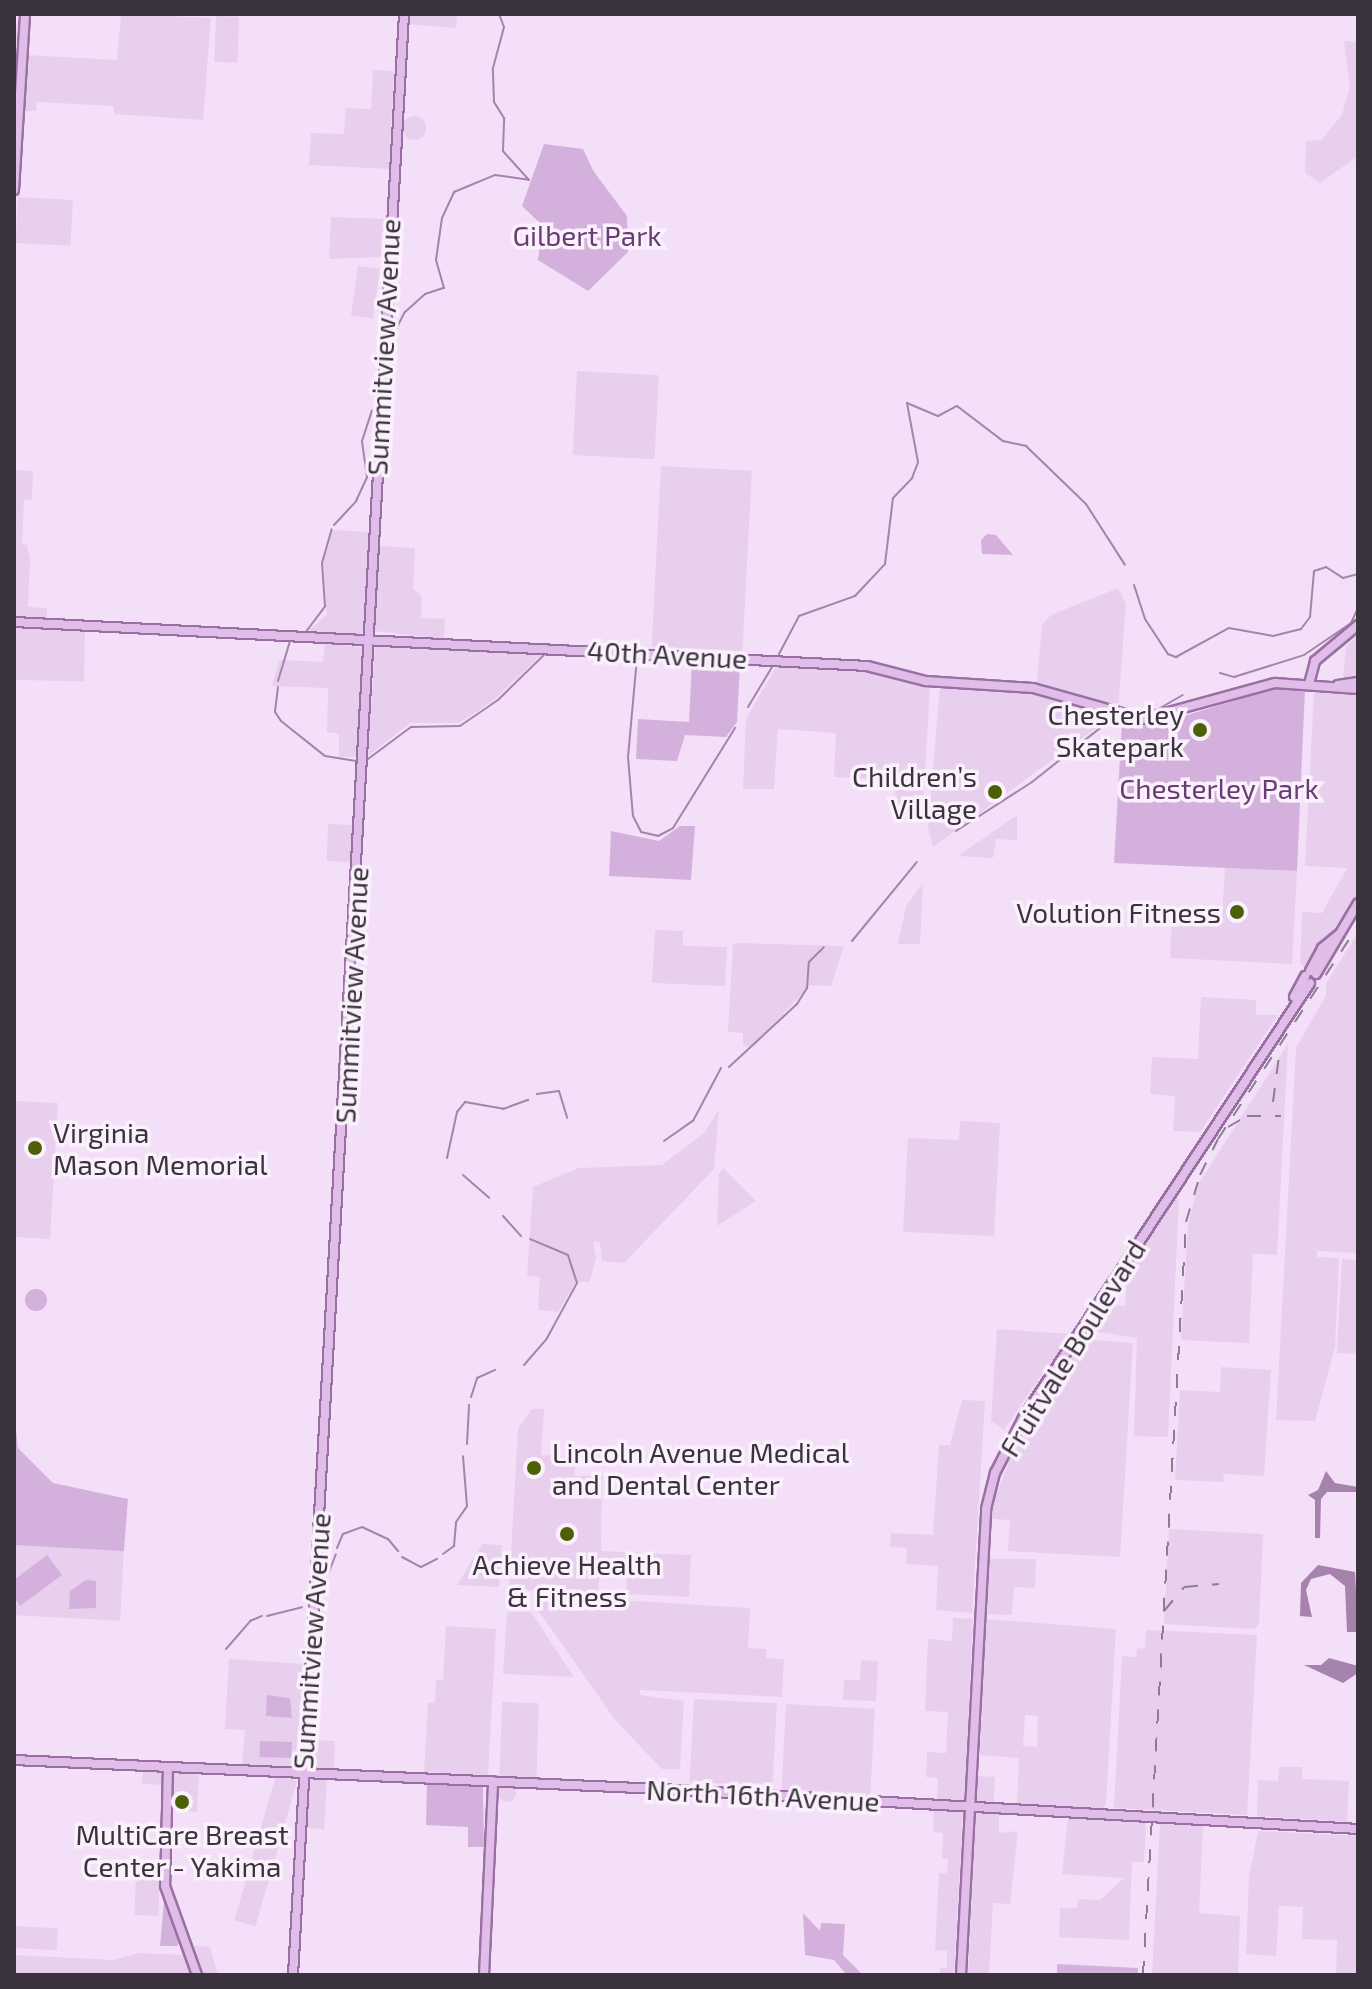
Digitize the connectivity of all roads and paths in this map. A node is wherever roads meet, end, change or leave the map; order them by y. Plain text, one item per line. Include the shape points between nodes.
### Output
1 (25, 14) edge
2 (404, 14) edge
3 (14, 190) edge
4 (14, 622) edge
5 (1358, 625) edge
6 (368, 639) junction
7 (1358, 682) edge
8 (1309, 684) junction
9 (1337, 685) junction
10 (1358, 689) edge
11 (1358, 903) edge
12 (14, 1760) edge
13 (168, 1767) junction
14 (302, 1773) junction
15 (493, 1781) junction
16 (970, 1807) junction
17 (1358, 1829) edge
18 (197, 1975) edge
19 (293, 1975) edge
20 (484, 1975) edge
21 (961, 1975) edge

1 - 3 main road
2 - 6 main road, Summitview Avenue
4 - 6 main road, 40th Avenue
5 - 8 main road via 1315,661
6 - 8 main road, 40th Avenue via 867,666 926,681 1033,688 1143,719 1162,718 1257,686
6 - 14 main road, Summitview Avenue via 354,951
7 - 9 main road
8 - 9 main road, 40th Avenue
9 - 10 main road
11 - 16 main road, Fruitvale Boulevard via 1343,931 1322,948 1268,1043 1023,1418 995,1473 986,1511
12 - 13 main road, North 16th Avenue
13 - 14 main road, North 16th Avenue
13 - 18 main road via 165,1886
14 - 15 main road, North 16th Avenue
14 - 19 main road, Summitview Avenue
15 - 16 main road, North 16th Avenue
15 - 20 main road
16 - 17 main road, North 16th Avenue
16 - 21 main road, Fruitvale Boulevard

